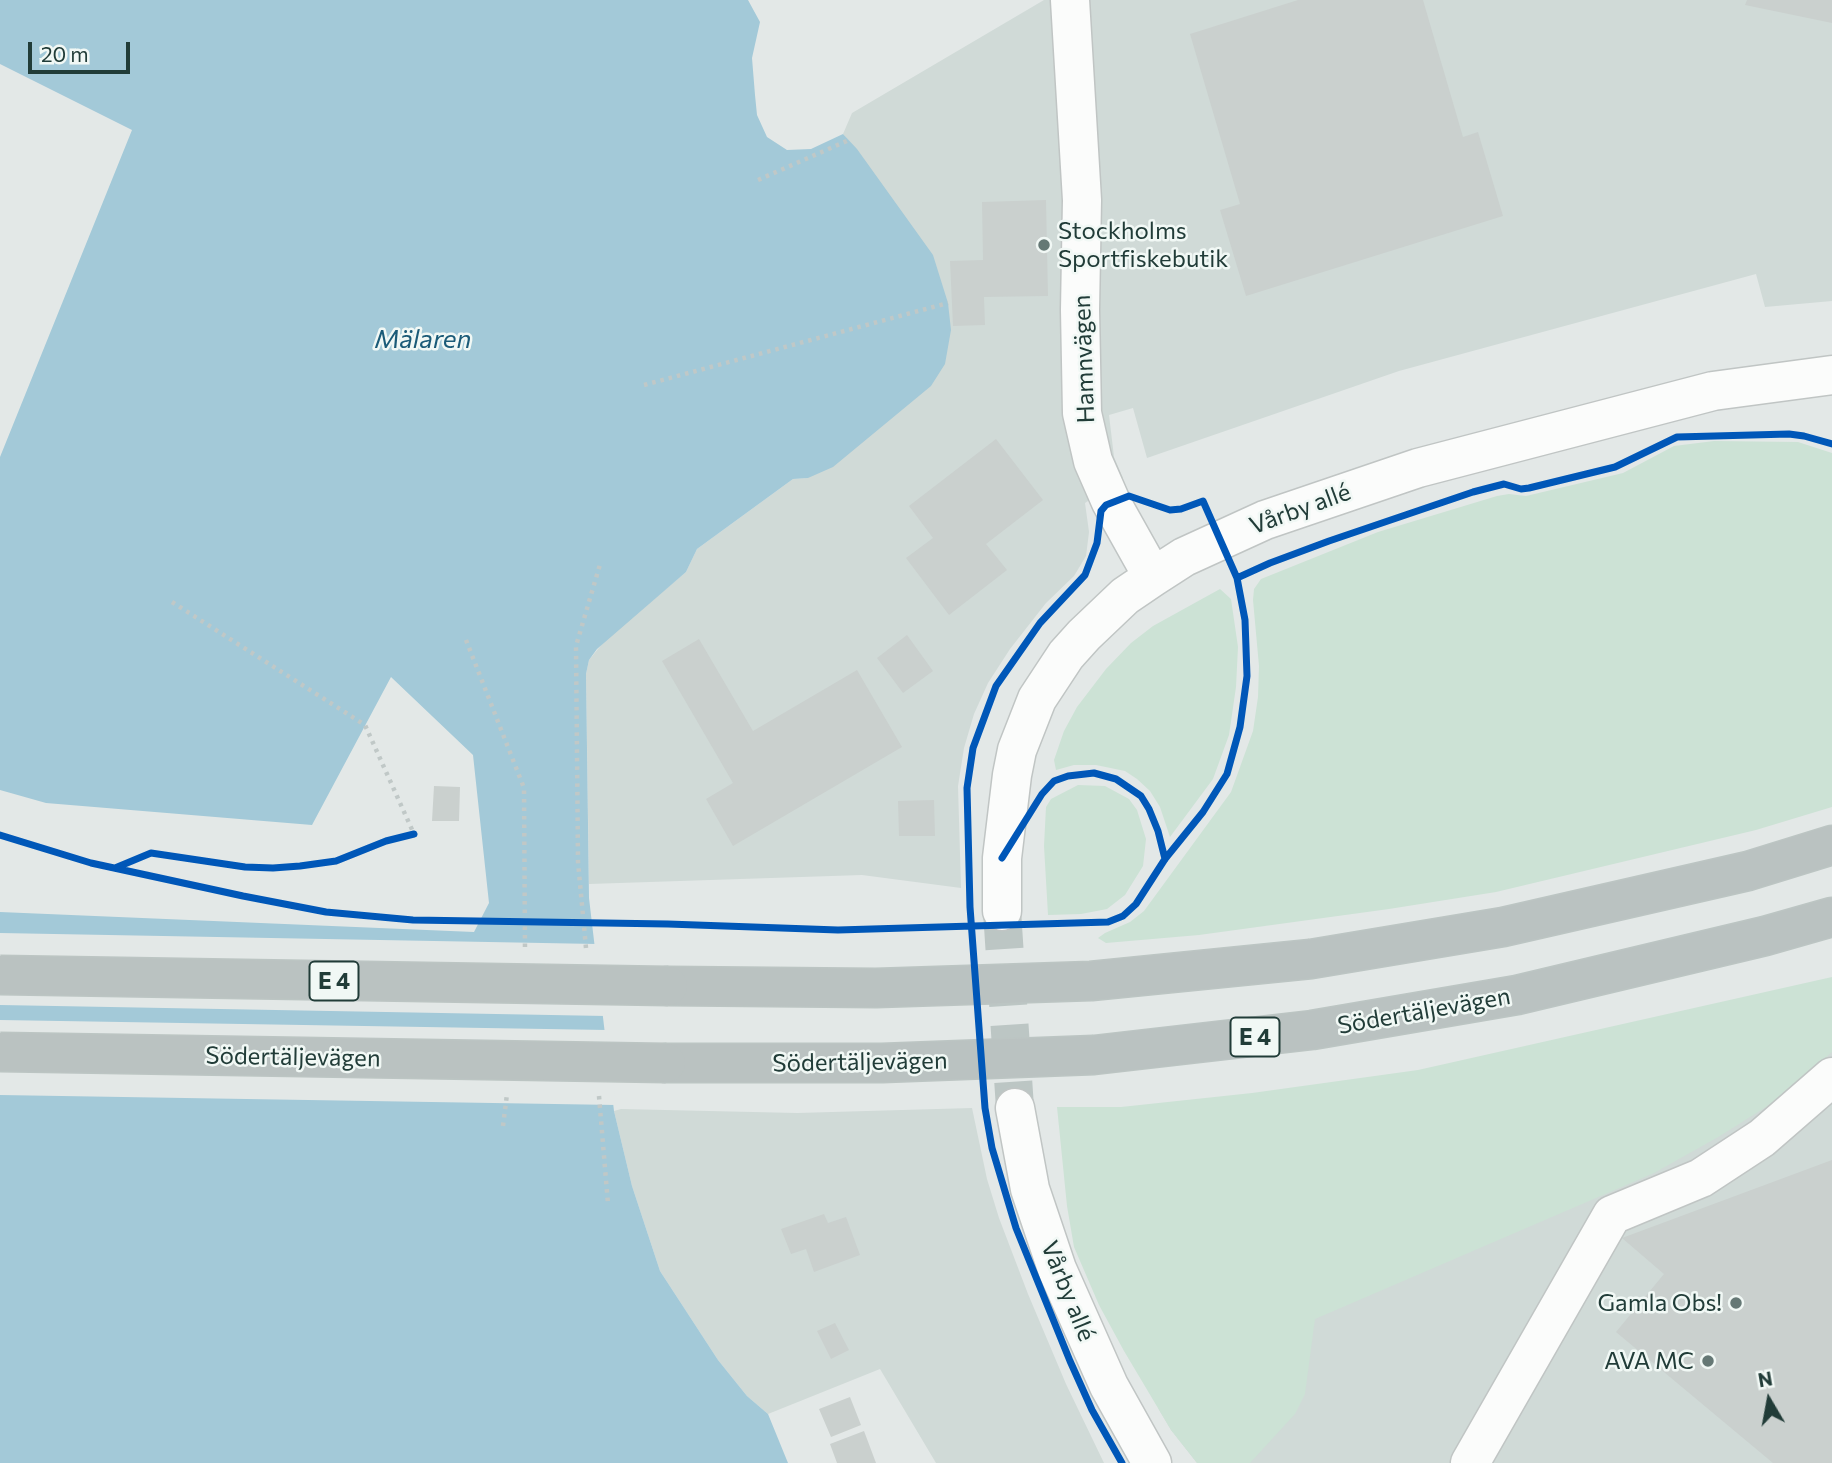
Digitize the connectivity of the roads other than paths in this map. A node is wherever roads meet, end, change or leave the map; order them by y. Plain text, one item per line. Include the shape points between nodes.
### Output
1 (1070, 0) edge
2 (1832, 375) edge
3 (1153, 577) junction
4 (1832, 845) edge
5 (1002, 911) tunnel mouth
6 (1832, 916) edge
7 (0, 975) edge
8 (0, 1052) edge
9 (1832, 1077) edge
10 (1015, 1108) tunnel mouth
11 (1152, 1463) edge
12 (1470, 1463) edge

1 - 3 street, Hamnvägen via 1082,200 1082,413 1093,461 1109,499
2 - 3 street, Vårby allé via 1713,391 1418,468 1265,520 1184,557
3 - 5 street, Vårby allé via 1084,635 1037,699 1012,775
4 - 7 highway, E 4, bridge via 1748,871 1503,927 1311,959 1091,981 876,988
6 - 8 highway, Södertäljevägen / E 4, bridge via 1517,995 1312,1030 1080,1055 882,1063 666,1063
9 - 12 street via 1762,1138 1701,1178 1612,1215
10 - 11 street, Vårby allé via 1030,1189 1057,1269 1109,1386

